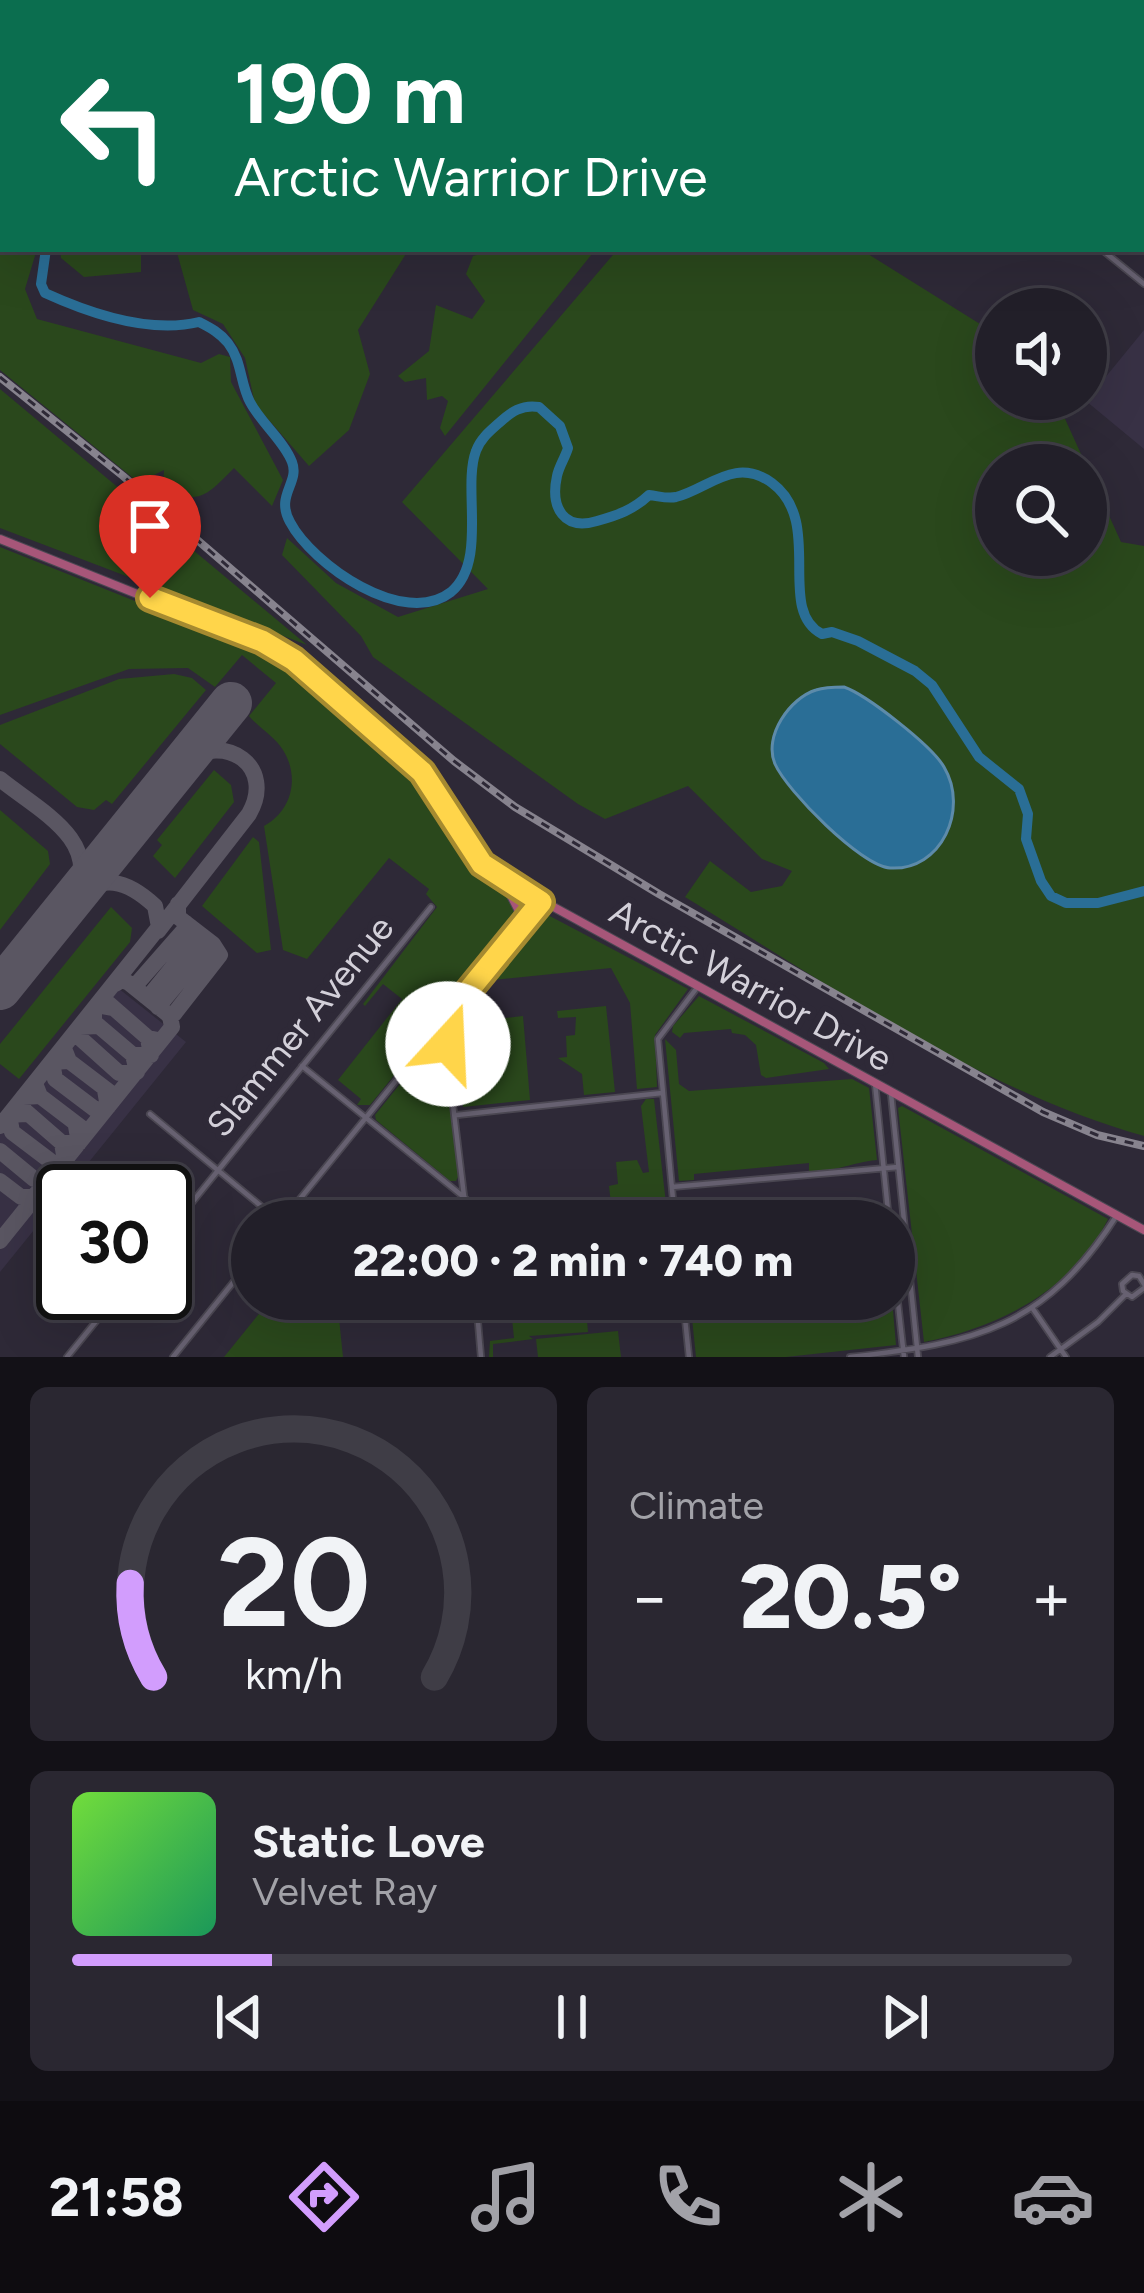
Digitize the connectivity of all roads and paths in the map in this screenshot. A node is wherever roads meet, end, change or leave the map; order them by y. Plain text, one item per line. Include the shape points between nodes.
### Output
1 (1105, 252) edge
2 (1144, 284) edge
3 (0, 539) edge
4 (497, 876) junction
5 (541, 902) junction
6 (431, 907) dead end
7 (510, 940) junction
8 (698, 987) junction
9 (443, 1022) junction
10 (302, 1066) junction
11 (875, 1083) junction
12 (890, 1092) junction
13 (662, 1093) junction
14 (150, 1114) dead end
15 (457, 1115) junction
16 (367, 1119) junction
17 (898, 1167) junction
18 (219, 1169) junction
19 (884, 1169) junction
20 (672, 1187) junction
21 (465, 1198) joint
22 (256, 1200) edge
23 (299, 1200) edge
24 (673, 1200) edge
25 (888, 1200) edge
26 (901, 1200) edge
27 (192, 1202) edge
28 (1117, 1215) junction
29 (1144, 1230) edge
30 (231, 1285) edge
31 (1144, 1286) edge
32 (1126, 1294) junction
33 (1033, 1309) junction
34 (96, 1320) edge
35 (478, 1320) edge
36 (685, 1320) edge
37 (900, 1320) edge
38 (914, 1320) edge
39 (917, 1353) edge
40 (903, 1354) edge
41 (1063, 1354) edge
42 (67, 1357) edge
43 (172, 1357) edge
44 (481, 1357) edge
45 (689, 1357) edge
46 (850, 1357) edge
47 (1050, 1357) edge

1 - 2 street
3 - 4 main road, Arctic Warrior Drive via 282,652 409,759
4 - 5 main road, Arctic Warrior Drive
4 - 7 main road via 517,900
5 - 7 street
5 - 8 main road, Arctic Warrior Drive
6 - 10 street, Slammer Avenue
7 - 9 street
8 - 11 main road, Arctic Warrior Drive
8 - 13 street via 658,1039
9 - 15 street
9 - 16 street
10 - 16 street
10 - 18 street, Slammer Avenue
11 - 12 main road, Arctic Warrior Drive
11 - 19 street
12 - 17 street
12 - 28 main road, Arctic Warrior Drive
13 - 15 street
13 - 20 street
14 - 18 street
15 - 21 street
16 - 21 street
16 - 23 street
17 - 19 street
17 - 26 street
18 - 22 street
18 - 27 street, Slammer Avenue
19 - 20 street
19 - 25 street
20 - 24 street
28 - 29 main road, Arctic Warrior Drive
28 - 33 street via 1083,1264
30 - 43 street
31 - 32 street via 1136,1297
31 - 32 street via 1128,1276
32 - 41 street
33 - 39 street
33 - 41 street
34 - 42 street
35 - 44 street
36 - 45 street
37 - 40 street
38 - 39 street
39 - 40 street
40 - 46 street
41 - 47 street

